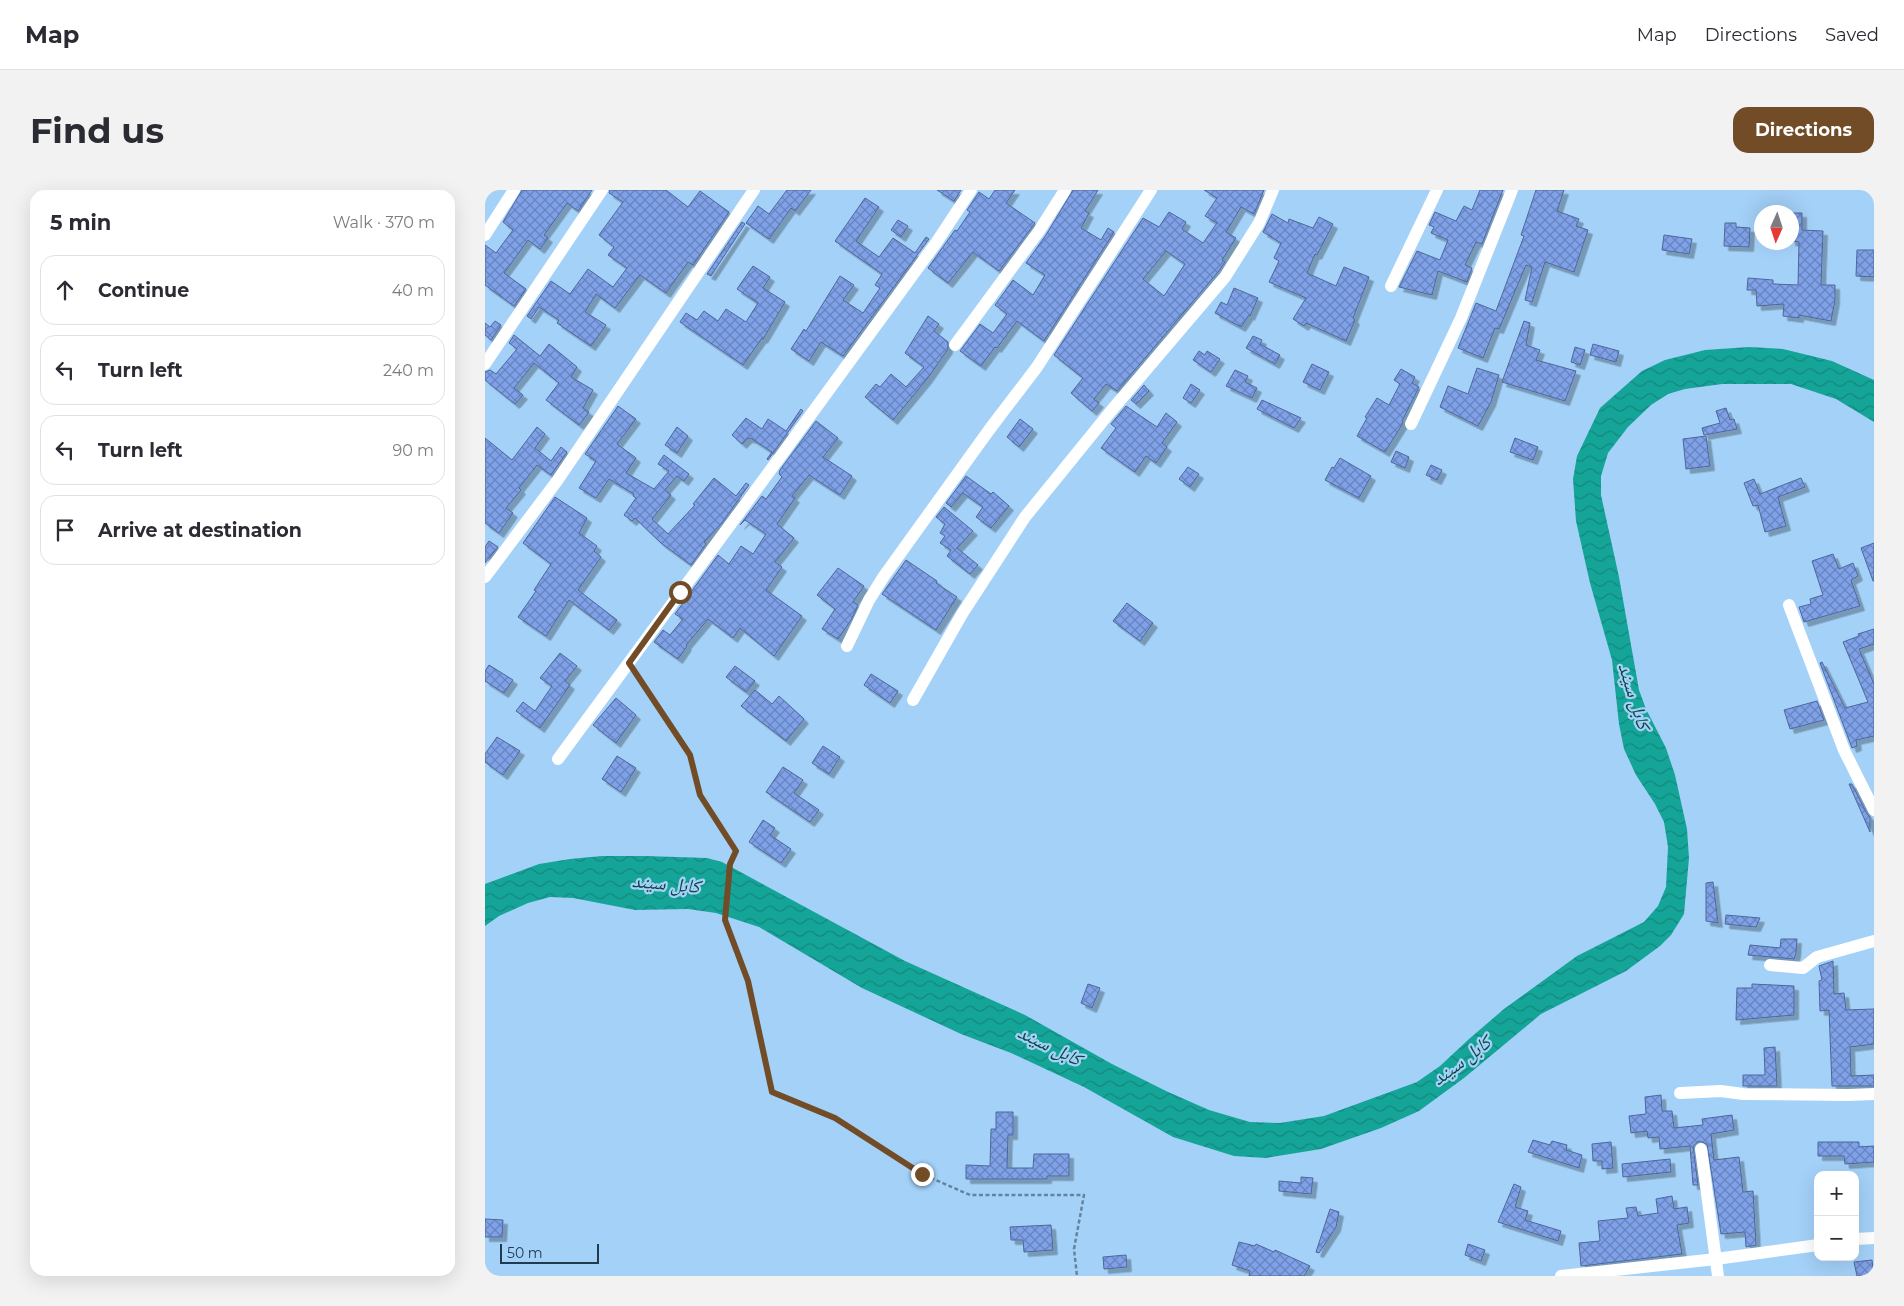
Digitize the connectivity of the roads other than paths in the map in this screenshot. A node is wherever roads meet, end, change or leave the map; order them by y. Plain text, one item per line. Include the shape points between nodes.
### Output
1 (514, 190) edge
2 (602, 190) edge
3 (754, 190) edge
4 (971, 190) edge
5 (1065, 190) edge
6 (1151, 190) edge
7 (1273, 190) edge
8 (1437, 190) edge
9 (1512, 190) edge
10 (485, 235) edge
11 (1391, 286) dead end
12 (490, 345) edge
13 (955, 345) dead end
14 (485, 364) edge
15 (1411, 424) dead end
16 (485, 577) edge
17 (1789, 606) dead end
18 (847, 646) dead end
19 (913, 700) dead end
20 (558, 760) dead end
21 (1874, 810) edge
22 (1874, 941) edge
23 (1770, 965) dead end
24 (1680, 1093) dead end
25 (1874, 1094) edge
26 (1701, 1149) dead end
27 (1874, 1238) edge
28 (1859, 1239) edge
29 (1814, 1246) edge
30 (1716, 1259) junction
31 (1561, 1276) edge
32 (1718, 1276) edge

1 - 10 street
2 - 12 street
3 - 16 street via 562,474
4 - 20 street via 930,251
5 - 13 street via 1039,231
6 - 18 street via 1037,367 884,576
7 - 19 street via 1259,223 1225,277 1025,517 962,614
8 - 11 street
9 - 15 street via 1461,318
12 - 14 street
17 - 21 street via 1844,750
22 - 23 street via 1817,958 1803,968
24 - 25 street
26 - 30 street
27 - 28 street
29 - 30 street
30 - 31 street
30 - 32 street

